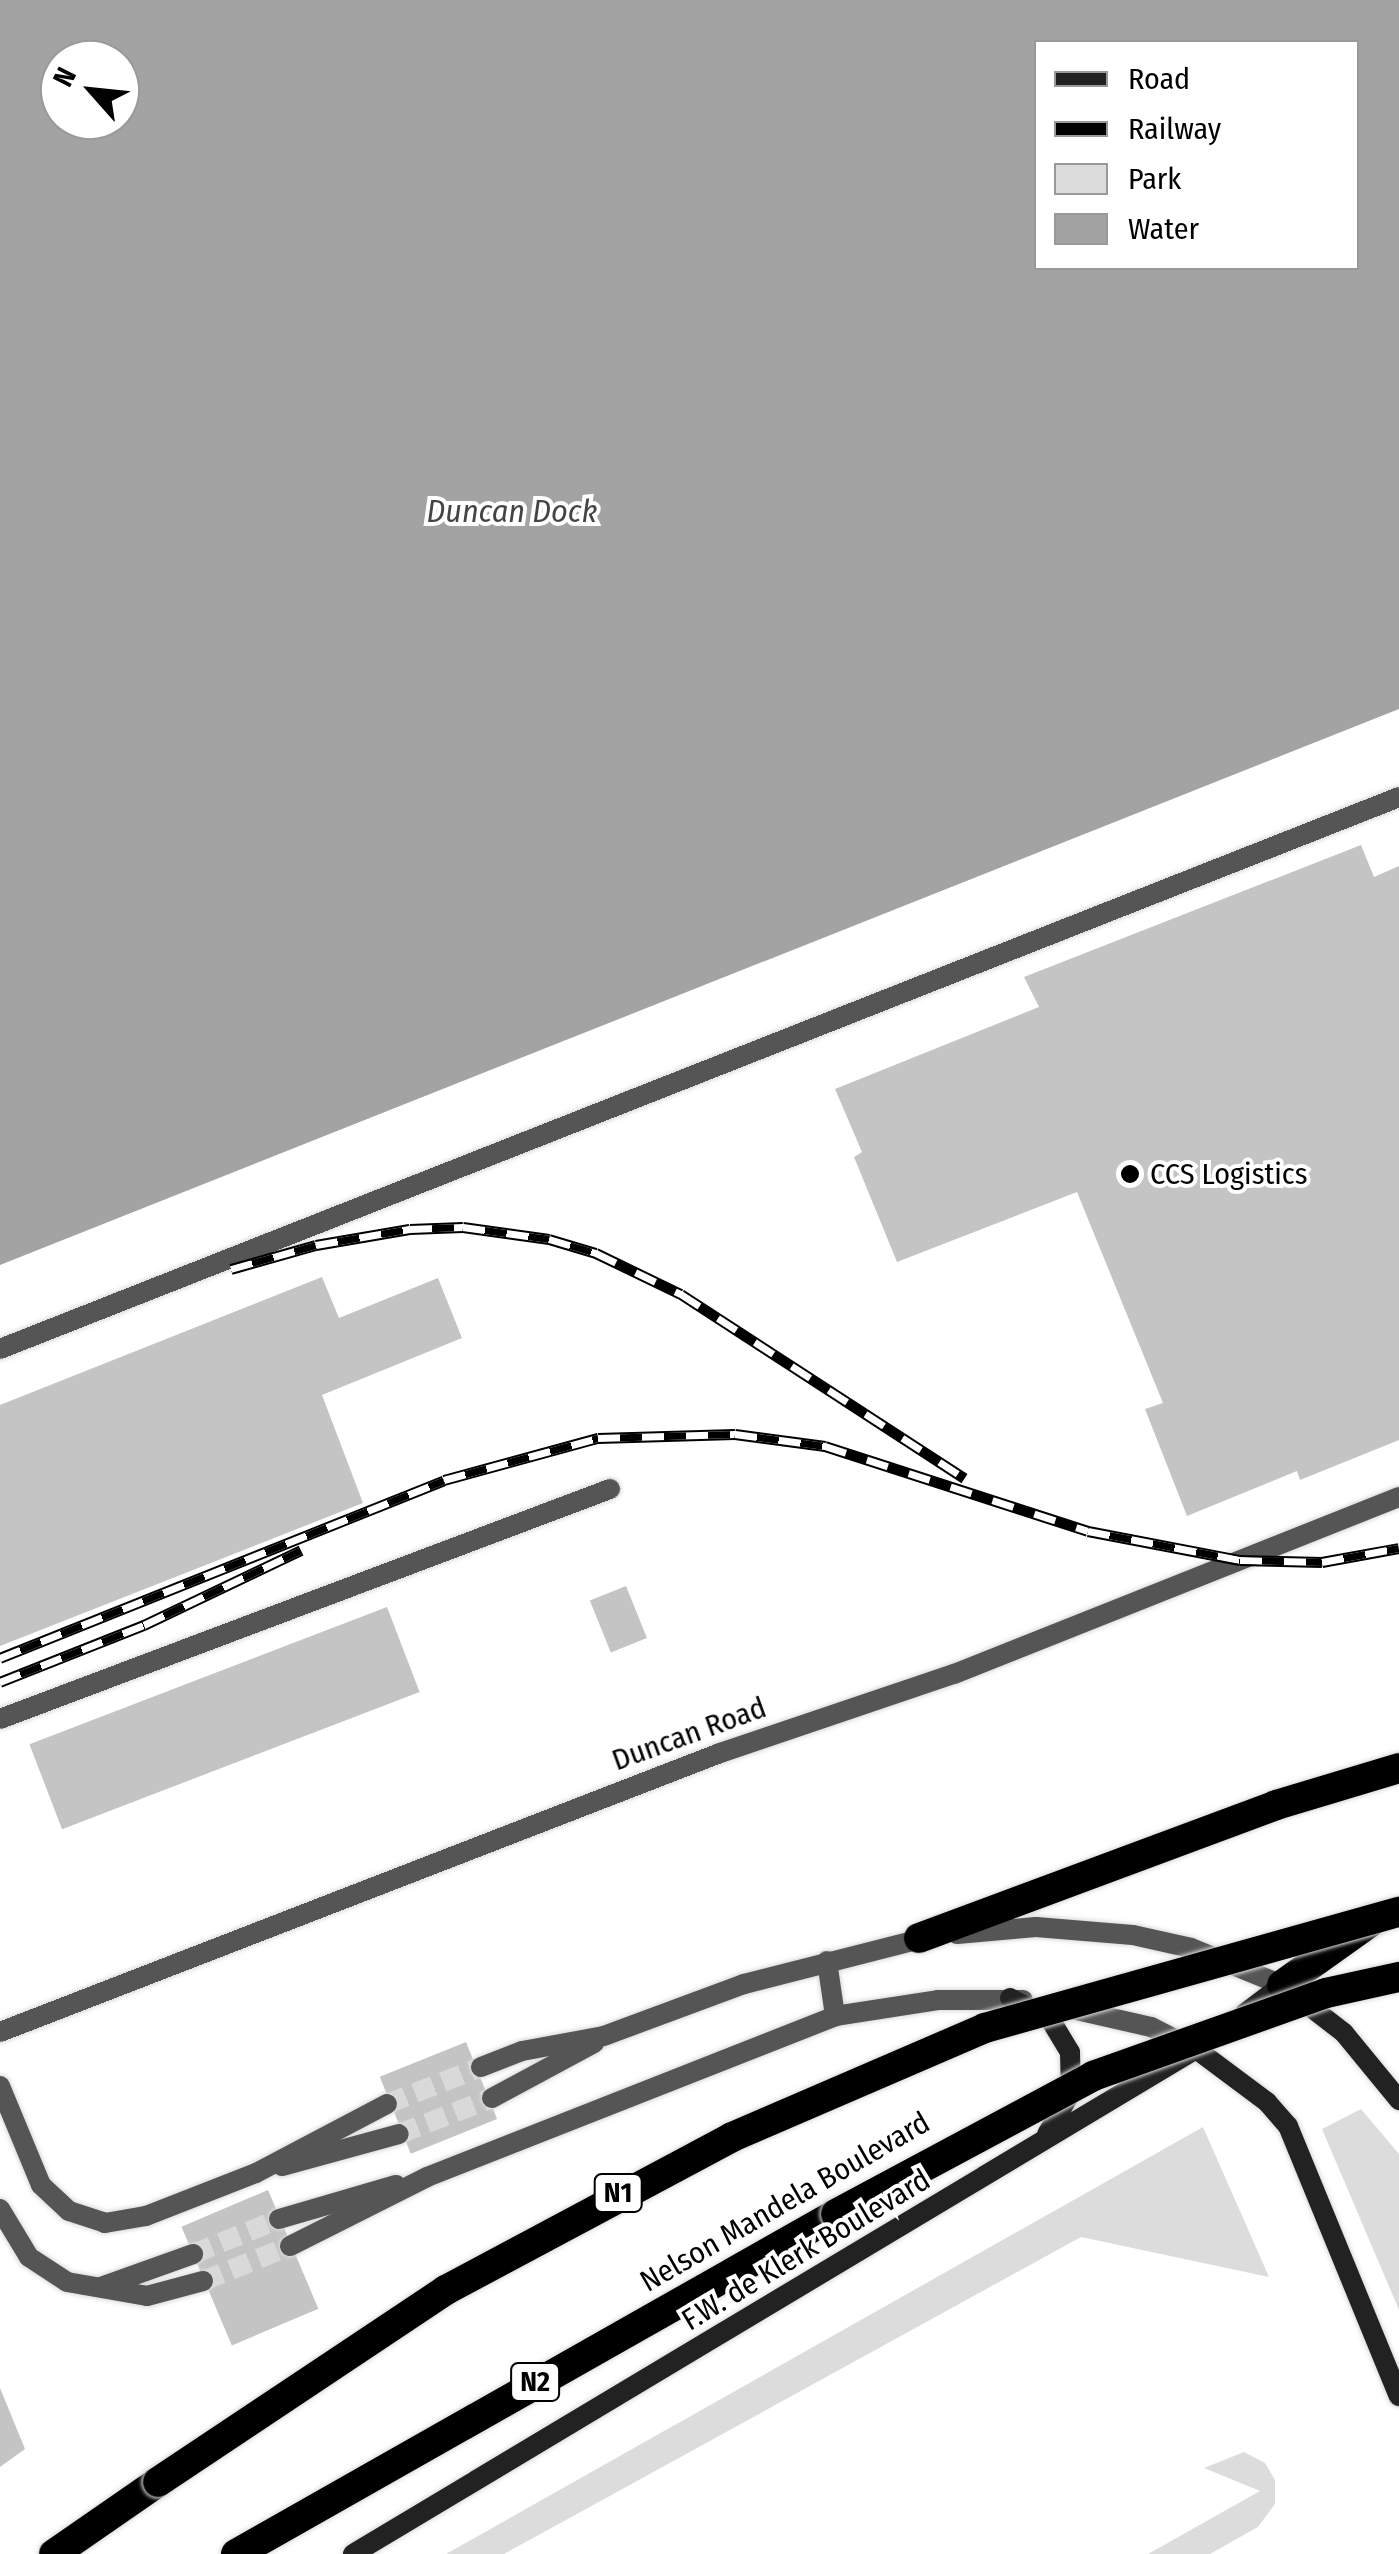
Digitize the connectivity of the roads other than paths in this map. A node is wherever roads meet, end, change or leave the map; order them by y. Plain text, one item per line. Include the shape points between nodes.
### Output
1 (1399, 797) edge
2 (0, 1349) edge
3 (610, 1489) dead end
4 (1399, 1497) edge
5 (0, 1718) edge
6 (1399, 1768) edge
7 (1399, 1901) edge
8 (1399, 1912) edge
9 (920, 1938) junction
10 (828, 1961) junction
11 (1399, 1977) edge
12 (1282, 1985) junction
13 (1010, 1998) junction
14 (835, 2016) junction
15 (0, 2032) edge
16 (604, 2036) junction
17 (1196, 2050) junction
18 (480, 2068) tunnel mouth
19 (0, 2086) edge
20 (492, 2098) tunnel mouth
21 (1399, 2100) edge
22 (387, 2104) tunnel mouth
23 (399, 2134) tunnel mouth
24 (1032, 2149) junction
25 (256, 2173) junction
26 (427, 2177) junction
27 (0, 2210) edge
28 (279, 2219) tunnel mouth
29 (290, 2246) tunnel mouth
30 (193, 2254) tunnel mouth
31 (203, 2280) tunnel mouth
32 (93, 2289) junction
33 (1399, 2396) edge
34 (54, 2554) edge
35 (236, 2554) edge
36 (354, 2554) edge

1 - 2 street
3 - 5 street
4 - 15 street, Duncan Road via 954,1674 720,1753
6 - 9 highway via 1276,1805
7 - 12 highway
8 - 34 highway, N1, bridge via 985,2028 732,2137 446,2290
9 - 10 street
9 - 12 street via 1036,1927 1134,1935 1191,1948
10 - 14 street
10 - 16 street
11 - 35 highway, Nelson Mandela Boulevard / N2, bridge via 1326,1993 1093,2076 965,2140
12 - 17 main road, F.W. de Klerk Boulevard
12 - 21 main road via 1344,2033
13 - 14 street via 885,2005
13 - 17 street via 1114,2016
13 - 24 main road via 1050,2019 1070,2052 1064,2112
14 - 26 street
16 - 18 street via 522,2051
16 - 20 street
17 - 24 main road, F.W. de Klerk Boulevard
17 - 33 main road via 1267,2102 1288,2126
19 - 25 street via 41,2185 85,2218 105,2223 146,2216
22 - 25 street
23 - 25 street
24 - 36 main road, F.W. de Klerk Boulevard
26 - 28 street
26 - 29 street
27 - 32 street via 46,2272
30 - 32 street
31 - 32 street via 147,2296

